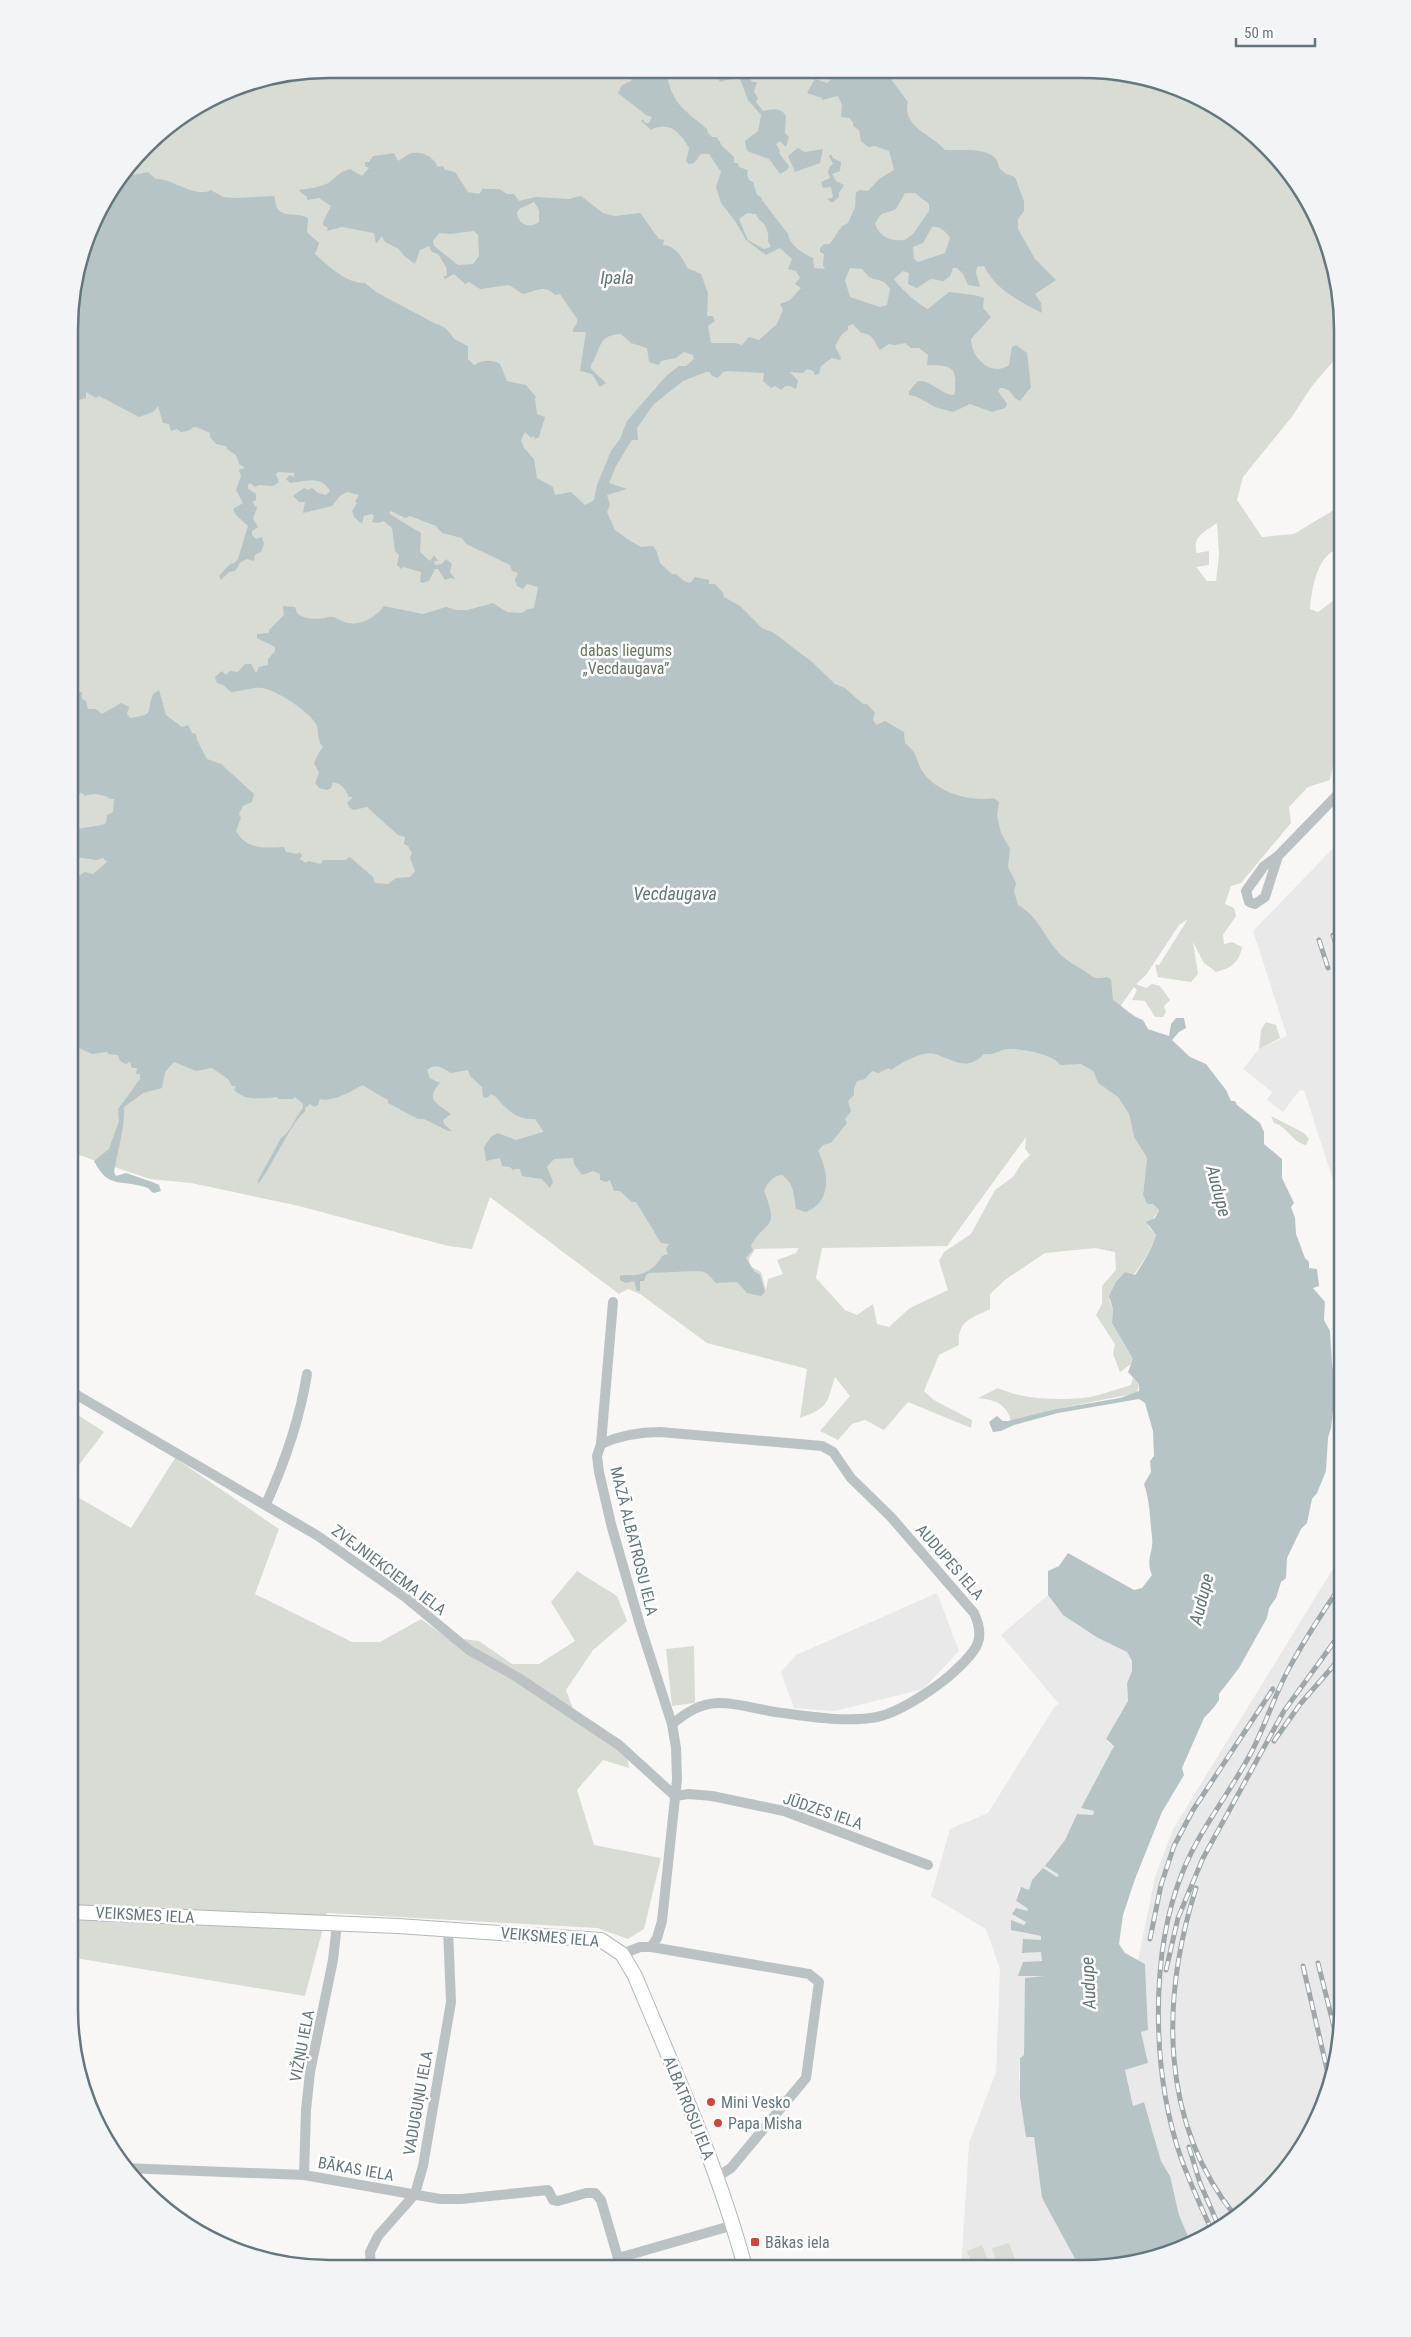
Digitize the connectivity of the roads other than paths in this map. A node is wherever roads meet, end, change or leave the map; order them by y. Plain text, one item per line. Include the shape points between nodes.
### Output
1 (1334, 798) edge
2 (1278, 856) dead end
3 (613, 1302) dead end
4 (307, 1374) dead end
5 (78, 1396) edge
6 (601, 1444) junction
7 (266, 1504) junction
8 (672, 1724) junction
9 (675, 1796) junction
10 (928, 1865) dead end
11 (78, 1912) edge
12 (337, 1924) junction
13 (448, 1929) junction
14 (651, 1947) junction
15 (622, 1954) junction
16 (135, 2168) edge
17 (304, 2175) junction
18 (717, 2177) junction
19 (415, 2194) junction
20 (734, 2225) junction
21 (371, 2260) edge
22 (618, 2260) edge
23 (625, 2260) edge
24 (743, 2260) edge

1 - 2 street
3 - 6 street, MAZĀ ALBATROSU IELA
4 - 7 street via 304,1395
5 - 7 street, ZVEJNIEKCIEMA IELA
6 - 8 street, MAZĀ ALBATROSU IELA via 597,1456 599,1472 613,1530
6 - 8 street, AUDUPES IELA via 640,1432 660,1432 822,1446 833,1452 851,1478 891,1517 974,1613 980,1625 975,1652 955,1671 926,1695 879,1717 818,1718 718,1703 691,1710
7 - 9 street, ZVEJNIEKCIEMA IELA via 404,1597 468,1650 516,1677 619,1745
8 - 9 street via 676,1748
9 - 10 street, JŪDZES IELA via 712,1796 784,1811
9 - 14 street via 662,1920
11 - 12 main road, VEIKSMES IELA
12 - 13 main road, VEIKSMES IELA
12 - 17 street, VIŽŅU IELA via 330,1977 310,2072
13 - 15 main road, VEIKSMES IELA via 588,1938 601,1940
13 - 19 street, VADUGUŅU IELA via 451,2002
14 - 15 street, VEIKSMES IELA via 640,1947
14 - 18 street, VEIKSMES IELA via 809,1974 819,1982 806,2078 731,2168
15 - 18 main road, ALBATROSU IELA via 635,1976
16 - 17 street, BĀKAS IELA
17 - 19 street, BĀKAS IELA
18 - 20 main road, ALBATROSU IELA
19 - 21 street, VADUGUŅU IELA via 378,2236 370,2252
19 - 22 street, BĀKAS IELA via 461,2199 548,2190 558,2201 596,2193 601,2200
20 - 23 street, BĀKAS IELA
20 - 24 main road, ALBATROSU IELA

